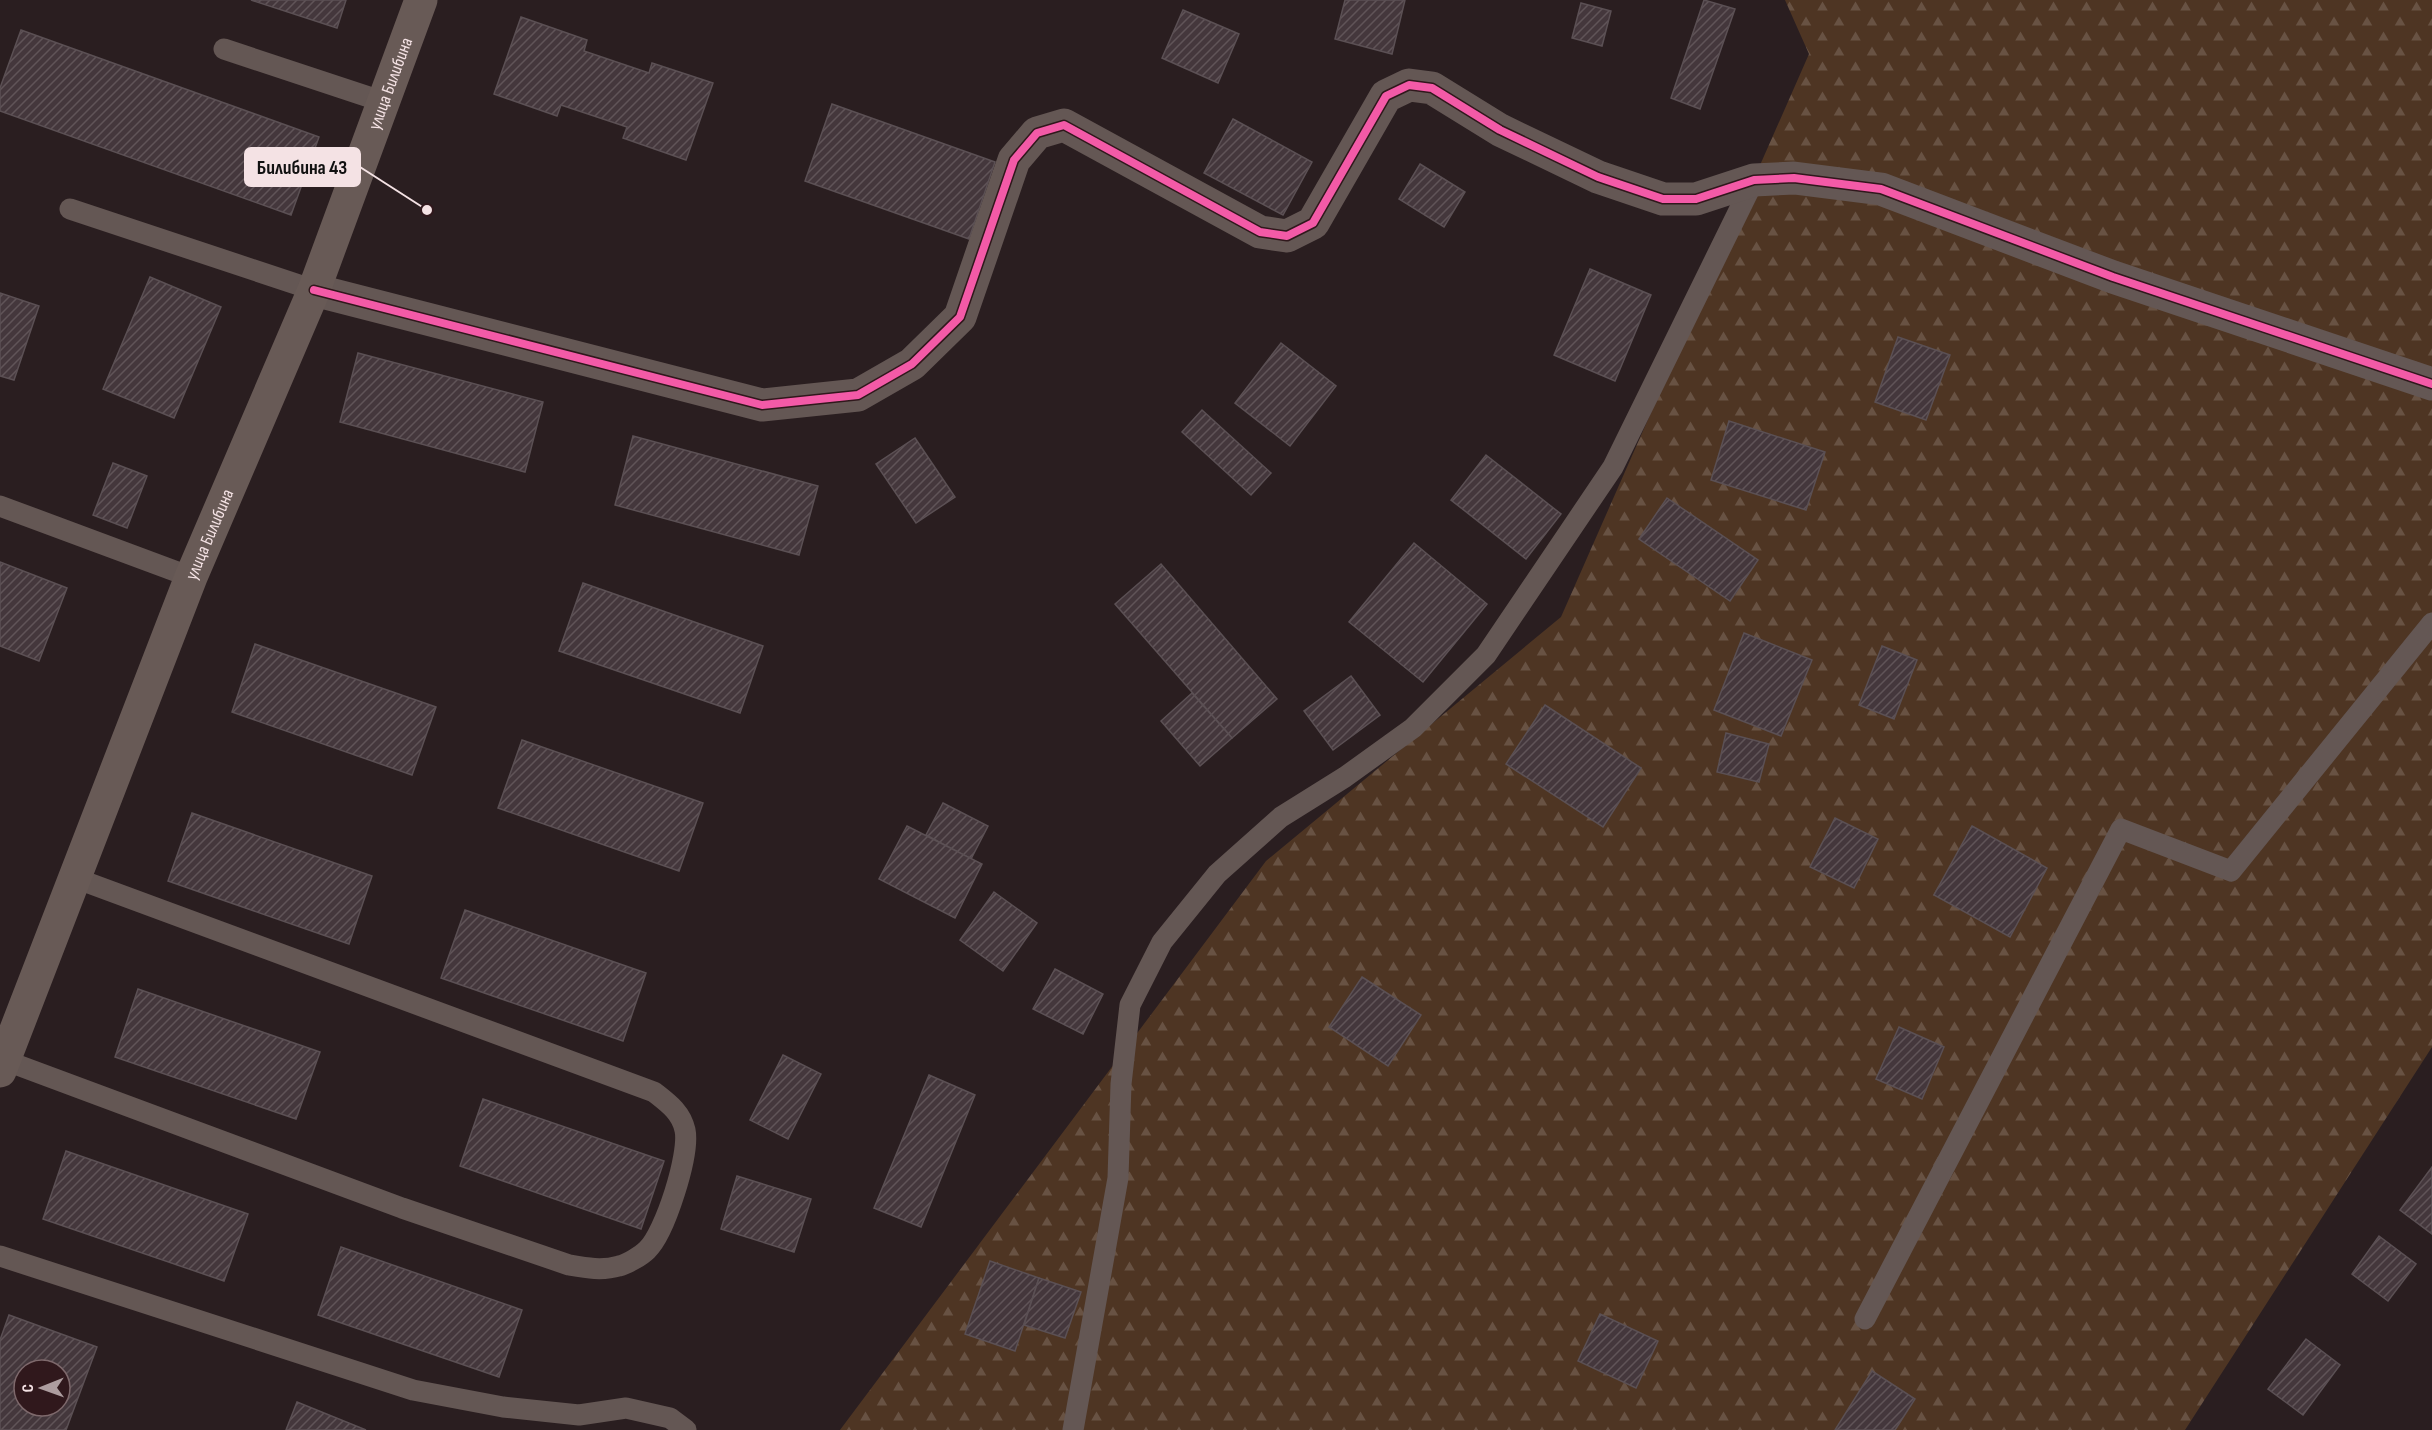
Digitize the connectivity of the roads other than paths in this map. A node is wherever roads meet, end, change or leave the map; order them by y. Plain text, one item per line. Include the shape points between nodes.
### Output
1 (421, 0) edge
2 (224, 49) dead end
3 (384, 102) junction
4 (1754, 180) junction
5 (70, 209) dead end
6 (314, 290) junction
7 (2432, 384) edge
8 (0, 506) edge
9 (191, 577) junction
10 (2432, 623) edge
11 (75, 878) junction
12 (2, 1066) edge
13 (0, 1256) edge
14 (1865, 1319) dead end
15 (686, 1430) edge
16 (1073, 1430) edge

1 - 3 main road, улица Билибина
2 - 3 lane
3 - 6 main road, улица Билибина
4 - 6 street via 1696,199 1663,199 1598,177 1500,130 1432,88 1409,85 1386,96 1313,223 1287,236 1260,232 1064,125 1037,133 1014,160 960,317 912,364 858,395 762,405
4 - 7 street via 1794,178 1881,189 2113,277
4 - 16 lane via 1613,468 1486,655 1413,728 1281,817 1218,874 1162,942 1130,1005 1121,1084 1118,1178
5 - 6 lane
6 - 9 main road, улица Билибина
8 - 9 lane
9 - 11 main road, улица Билибина
10 - 14 lane via 2230,871 2121,829
11 - 12 main road, улица Билибина
11 - 12 lane via 654,1092 676,1109 685,1129 686,1152 669,1210 648,1250 620,1266 597,1269 569,1265
13 - 15 lane via 413,1390 503,1407 579,1415 626,1408 670,1418

